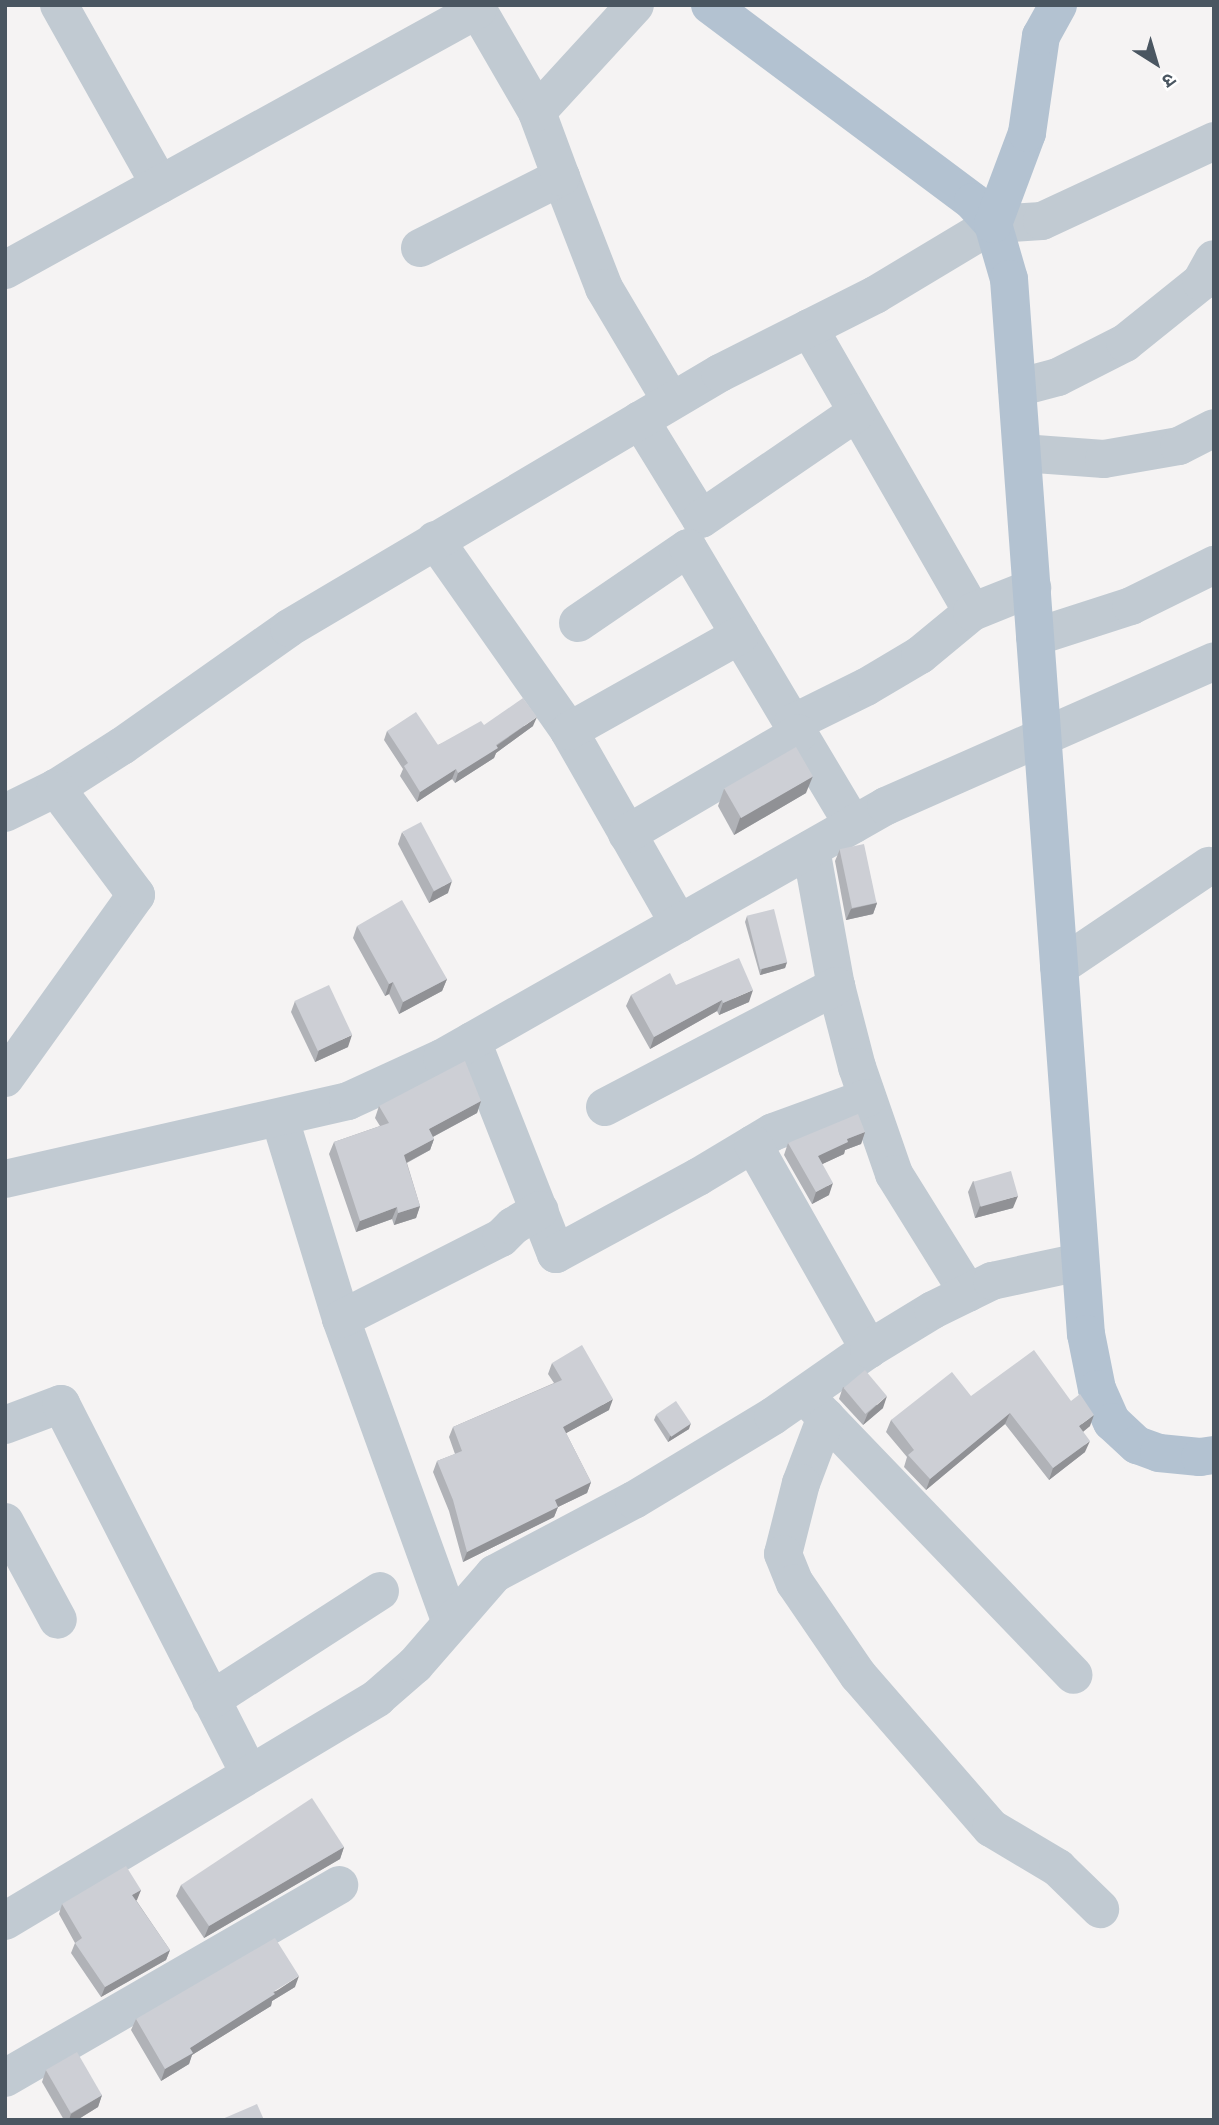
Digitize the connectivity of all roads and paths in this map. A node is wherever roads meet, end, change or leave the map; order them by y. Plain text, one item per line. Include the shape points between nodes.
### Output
1 (60, 5) edge
2 (635, 5) edge
3 (709, 5) edge
4 (1058, 5) edge
5 (476, 8) edge
6 (537, 112) junction
7 (1214, 141) edge
8 (561, 177) junction
9 (160, 185) junction
10 (992, 224) junction
11 (420, 248) dead end
12 (1214, 259) edge
13 (5, 270) edge
14 (809, 328) junction
15 (1017, 388) junction
16 (655, 411) junction
17 (858, 412) junction
18 (1214, 428) edge
19 (1022, 453) junction
20 (435, 540) junction
21 (1214, 565) edge
22 (1032, 588) junction
23 (972, 612) junction
24 (578, 623) dead end
25 (740, 635) junction
26 (1035, 637) junction
27 (1214, 661) edge
28 (796, 728) junction
29 (569, 732) junction
30 (1042, 735) junction
31 (56, 788) junction
32 (5, 813) edge
33 (853, 825) junction
34 (627, 834) junction
35 (811, 849) junction
36 (1209, 866) dead end
37 (679, 925) junction
38 (1059, 967) junction
39 (836, 986) junction
40 (472, 1041) junction
41 (7, 1072) edge
42 (867, 1098) junction
43 (605, 1107) dead end
44 (280, 1119) junction
45 (753, 1144) junction
46 (5, 1179) edge
47 (540, 1210) junction
48 (1080, 1262) junction
49 (968, 1293) junction
50 (341, 1320) junction
51 (869, 1349) junction
52 (815, 1406) junction
53 (5, 1426) edge
54 (1214, 1455) edge
55 (5, 1522) edge
56 (380, 1591) dead end
57 (58, 1620) dead end
58 (451, 1623) junction
59 (1074, 1675) dead end
60 (211, 1700) junction
61 (249, 1773) junction
62 (339, 1885) dead end
63 (1100, 1909) dead end
64 (5, 1921) edge
65 (5, 2078) edge

1 - 9 street
2 - 6 street
3 - 10 main road via 973,202
4 - 10 main road via 1041,36 1027,132
5 - 6 street
5 - 9 street
6 - 8 street
7 - 10 street via 1042,221
8 - 11 street
8 - 16 street
9 - 13 street
10 - 14 street via 876,295
10 - 15 main road via 1009,279
12 - 15 street via 1201,282 1125,343 1058,377
14 - 16 street
14 - 17 street
15 - 19 main road
16 - 17 street via 701,519
16 - 20 street
17 - 23 street
18 - 19 street via 1179,446 1104,459
19 - 22 main road
20 - 29 street
20 - 31 street via 289,628
21 - 26 street via 1130,606
22 - 23 street
22 - 26 main road
23 - 28 street via 920,655
24 - 25 street via 688,548
25 - 28 street
25 - 29 street
26 - 30 main road
27 - 30 street
28 - 33 street
28 - 34 street
29 - 34 street
30 - 33 street
30 - 38 main road
31 - 32 street
31 - 41 street via 136,895
33 - 35 street
34 - 37 street
35 - 37 street
35 - 39 street
36 - 38 street
37 - 40 street
38 - 48 main road
39 - 42 street
39 - 43 street
40 - 44 street via 348,1101
40 - 47 street
42 - 45 street via 773,1132
42 - 49 street via 894,1174
44 - 46 street
44 - 50 street
45 - 47 street via 556,1254
45 - 51 street
47 - 50 street via 501,1238
48 - 49 street via 992,1281
48 - 54 main road via 1091,1362 1112,1422 1137,1445 1159,1453
49 - 51 street
50 - 58 street
51 - 52 street
52 - 58 street via 494,1574
52 - 59 street
52 - 63 street via 783,1554 795,1583 858,1675 991,1828 1058,1868
53 - 60 street via 61,1404
55 - 57 street
56 - 60 street
58 - 61 street via 415,1665 377,1698
60 - 61 street
61 - 64 street
62 - 65 street

